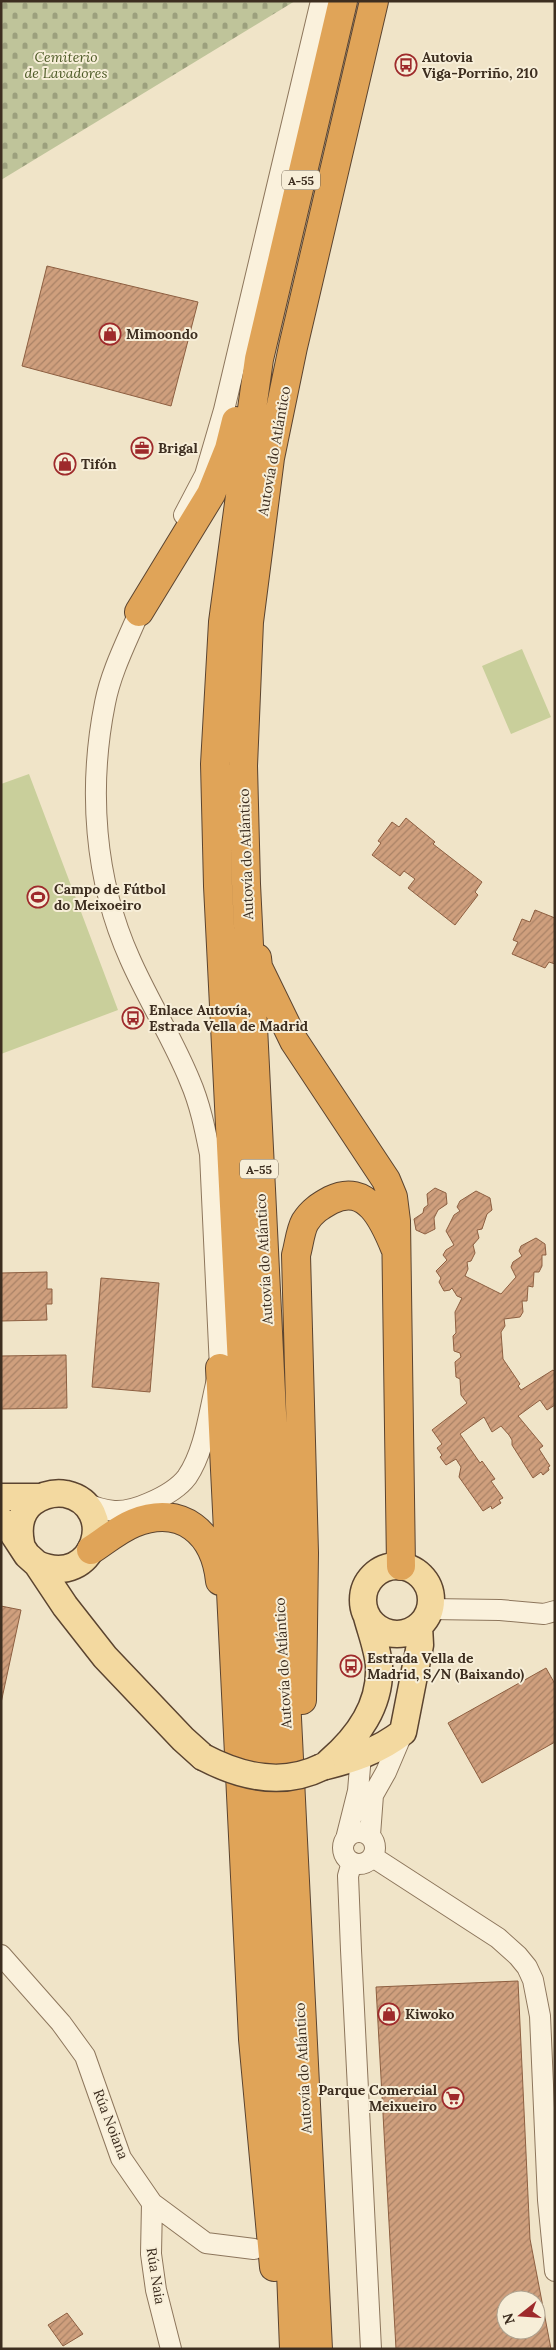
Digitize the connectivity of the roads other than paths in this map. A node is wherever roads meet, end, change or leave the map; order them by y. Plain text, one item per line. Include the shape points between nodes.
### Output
1 (321, 1) edge
2 (343, 1) edge
3 (374, 1) edge
4 (259, 359) junction
5 (139, 612) junction
6 (246, 884) junction
7 (395, 1248) junction
8 (220, 1368) junction
9 (1, 1497) edge
10 (40, 1497) junction
11 (80, 1500) junction
12 (1, 1520) edge
13 (21, 1544) junction
14 (88, 1555) junction
15 (37, 1564) junction
16 (400, 1566) junction
17 (555, 1611) edge
18 (367, 1617) junction
19 (424, 1617) junction
20 (80, 1624) junction
21 (234, 1643) junction
22 (379, 1665) junction
23 (402, 1732) junction
24 (361, 1755) junction
25 (322, 1767) junction
26 (370, 1835) junction
27 (346, 1839) junction
28 (373, 1857) junction
29 (352, 1862) junction
30 (1, 1954) edge
31 (152, 2203) junction
32 (311, 2240) junction
33 (254, 2249) dead end
34 (555, 2271) edge
35 (302, 2347) edge
36 (170, 2349) edge
37 (371, 2349) edge

1 - 5 street via 224,410 205,475 154,574
2 - 4 highway, Autovía do Atlántico / A-55
3 - 6 highway, Autovía do Atlántico / A-55 via 270,458 249,622 243,766
4 - 5 highway via 244,396 229,449 210,494
4 - 35 highway, Autovía do Atlántico / A-55 via 223,622 215,764 218,886 261,1745 288,2193
5 - 8 street via 105,702 96,770 96,816 112,914 130,959 191,1082 204,1120 210,1154
6 - 7 highway via 258,967 294,1040 386,1180 396,1221
6 - 32 highway, Autovía do Atlántico / A-55
7 - 16 highway
7 - 32 highway via 382,1218 365,1200 350,1196 318,1207 304,1223 296,1255 304,1553 302,1702 322,2094
8 - 11 street via 211,1396 202,1447 186,1478 166,1496 136,1509 113,1512
8 - 21 highway
9 - 10 main road
10 - 11 main road via 60,1493
10 - 13 main road via 24,1512 20,1522
11 - 14 main road via 88,1508 95,1524 95,1540
12 - 13 main road
13 - 15 main road
14 - 15 main road via 73,1567 61,1570
14 - 20 main road via 78,1577
14 - 21 highway via 132,1524 149,1518 167,1517 189,1524 212,1549 218,1564 223,1610
15 - 20 main road
16 - 18 main road via 385,1568 372,1577 363,1596
16 - 19 main road via 425,1581 431,1599
17 - 19 street via 544,1614 500,1610
18 - 19 main road via 377,1628 391,1634 410,1632
18 - 22 main road
19 - 23 main road
20 - 25 main road, bridge via 105,1657 203,1757 248,1776 278,1779 308,1774
21 - 35 highway via 253,2038 275,2285
22 - 24 main road via 388,1684 387,1707
22 - 25 main road via 377,1697 354,1738
23 - 24 main road via 389,1743
23 - 26 street via 373,1795
24 - 25 main road
24 - 27 street via 358,1790
26 - 27 street via 358,1832
26 - 28 street via 376,1850
27 - 29 street via 344,1854
28 - 29 street via 364,1864
28 - 34 street via 498,1938 518,1956 533,1980 540,2016 548,2200
29 - 37 street via 348,1876 350,1940
30 - 31 street, Rúa Noiana via 85,2056 121,2158
31 - 33 street, Rúa Noiana via 206,2242
31 - 36 street, Rúa Naia via 151,2254
32 - 35 highway, Autovía do Atlántico / A-55

